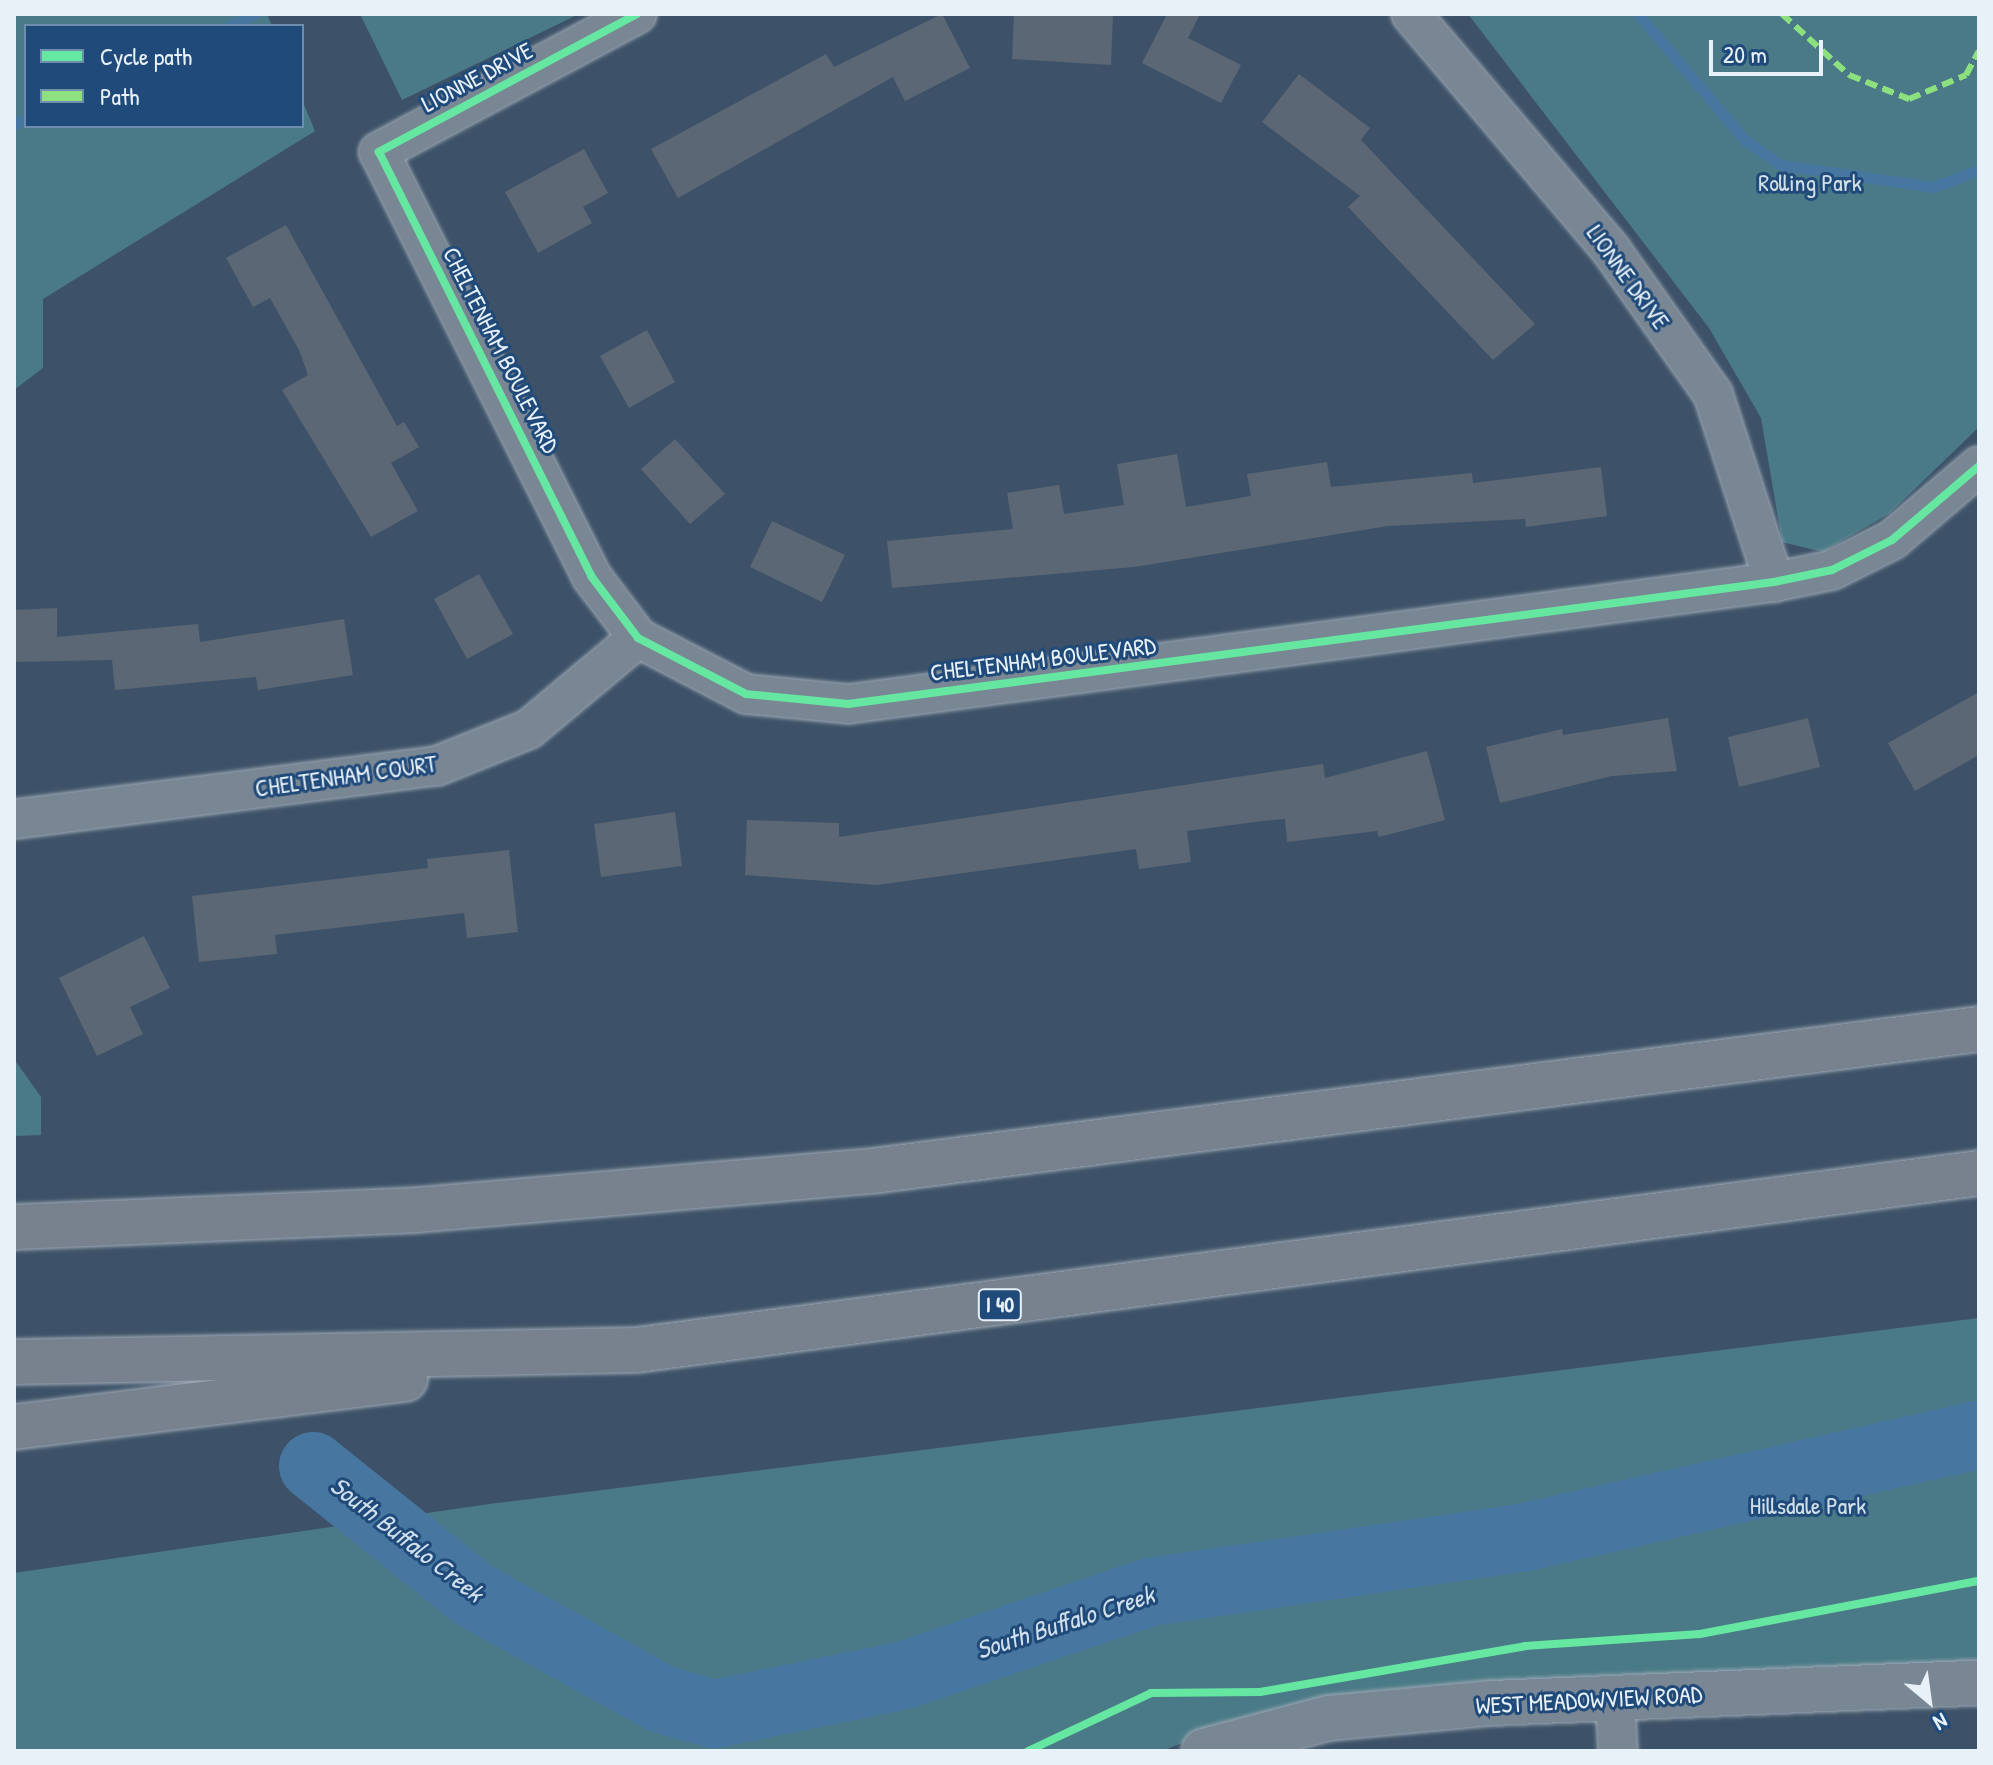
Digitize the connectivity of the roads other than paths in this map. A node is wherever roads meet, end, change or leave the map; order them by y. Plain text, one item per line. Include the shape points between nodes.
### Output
1 (637, 14) edge
2 (1411, 14) edge
3 (379, 152) joint
4 (1979, 466) edge
5 (1774, 582) junction
6 (638, 638) junction
7 (16, 819) dead end
8 (1979, 1029) edge
9 (1979, 1173) edge
10 (14, 1227) edge
11 (637, 1350) junction
12 (14, 1362) edge
13 (14, 1427) edge
14 (1979, 1683) edge
15 (1615, 1698) junction
16 (1204, 1751) edge
17 (1618, 1751) edge

1 - 3 street, LIONNE DRIVE
2 - 5 street, LIONNE DRIVE via 1611,250 1713,394
3 - 6 street, CHELTENHAM BOULEVARD via 591,576
4 - 5 street, CHELTENHAM BOULEVARD via 1892,540 1832,570
5 - 6 street, CHELTENHAM BOULEVARD via 848,704 746,694
6 - 7 street, CHELTENHAM COURT via 529,729 437,766
8 - 10 highway via 880,1170 417,1210
9 - 11 highway, I 40
11 - 12 highway, I 40
11 - 13 highway
14 - 15 street, WEST MEADOWVIEW ROAD
15 - 16 street, WEST MEADOWVIEW ROAD via 1329,1718
15 - 17 street

